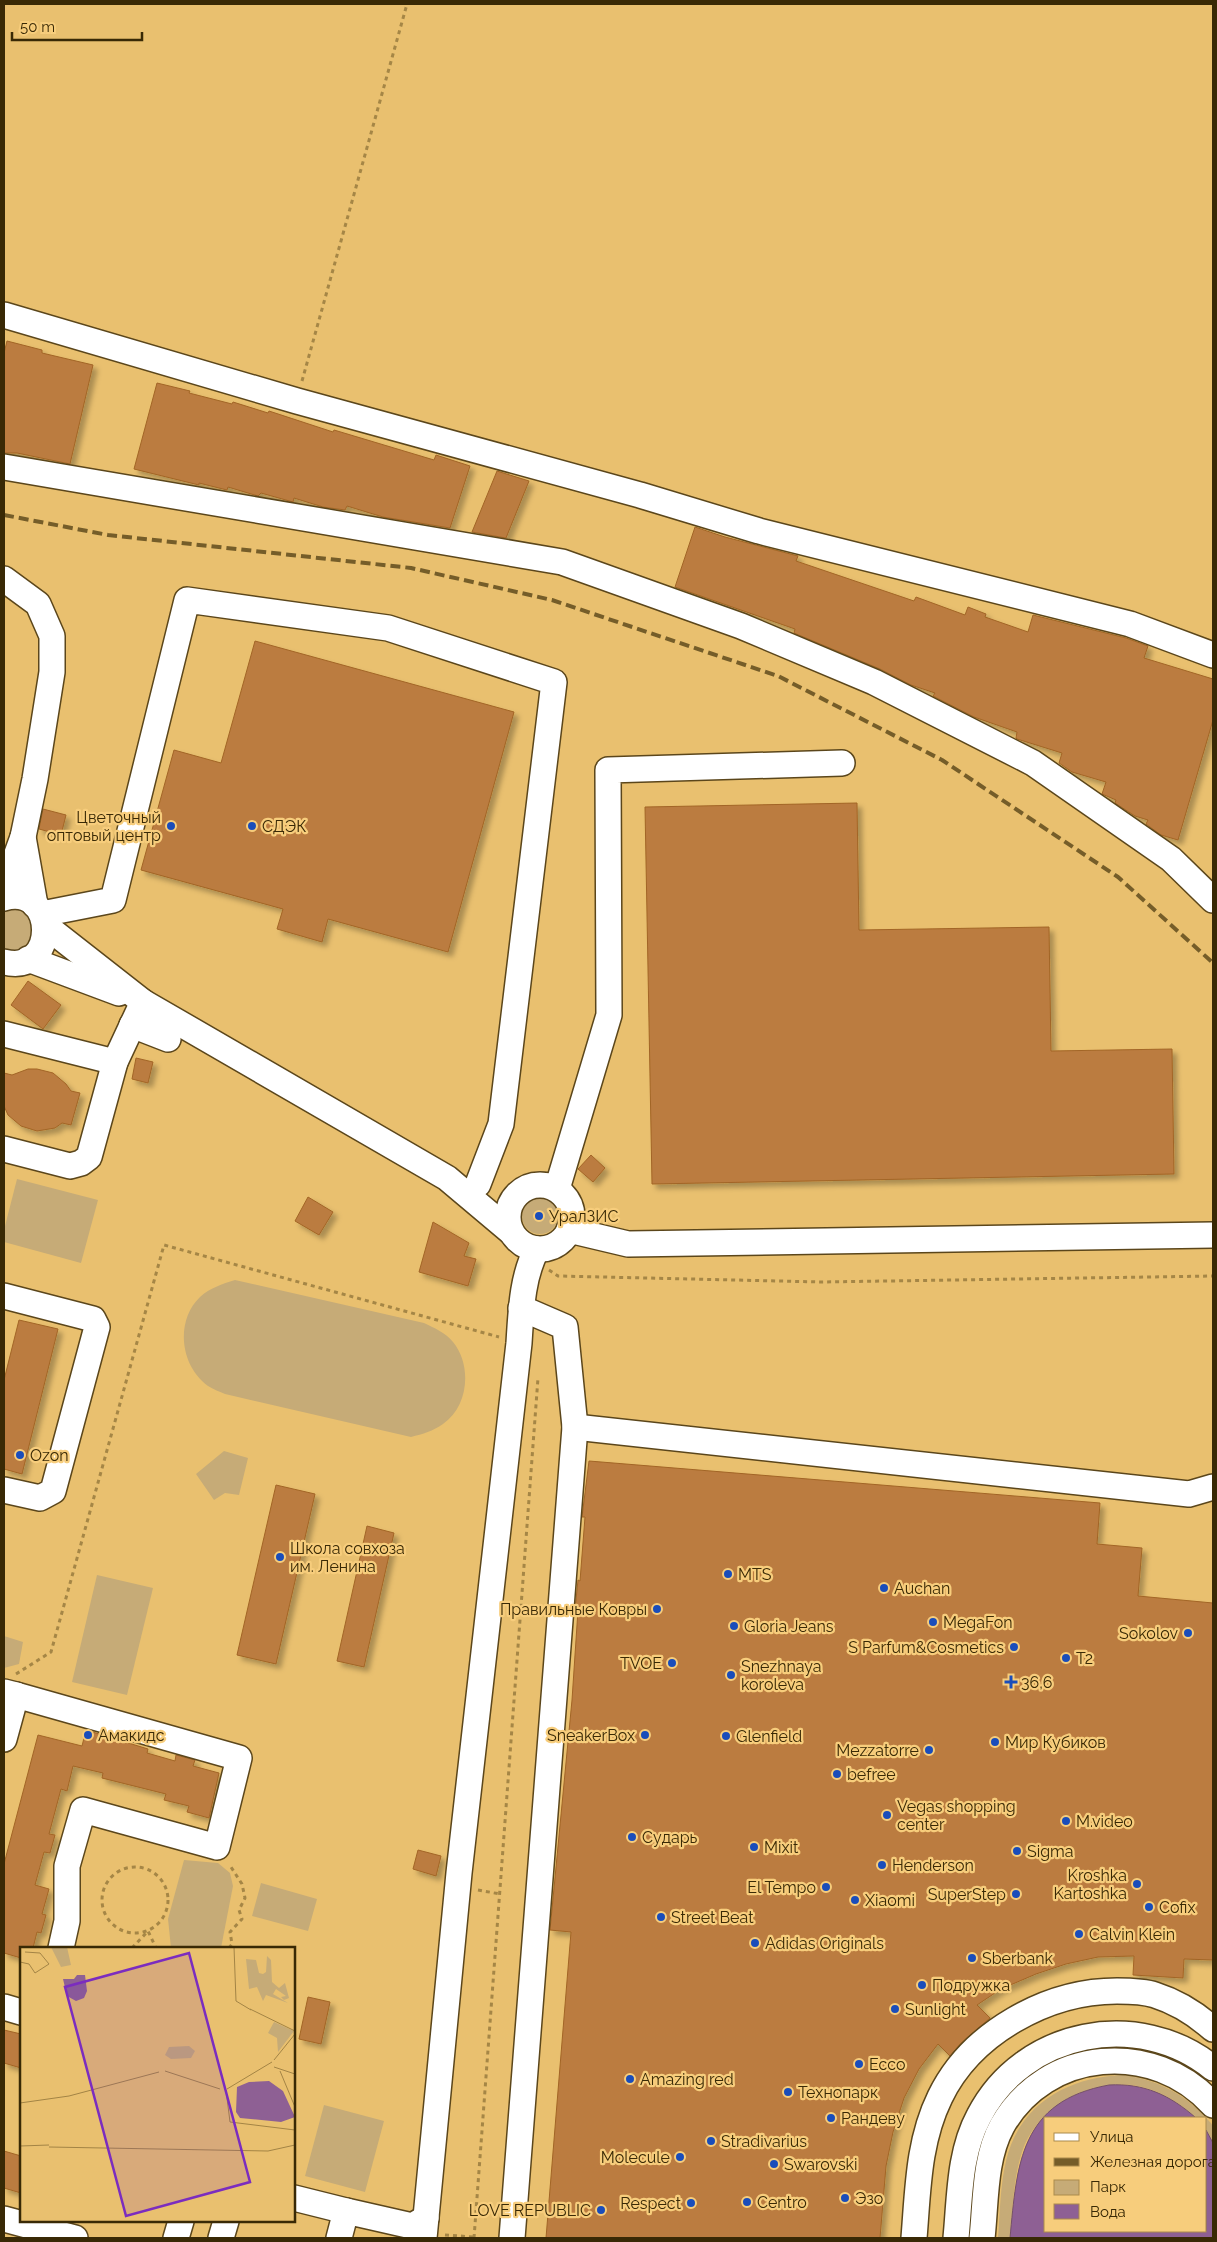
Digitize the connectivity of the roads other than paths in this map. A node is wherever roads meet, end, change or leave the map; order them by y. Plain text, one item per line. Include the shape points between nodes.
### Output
1 (4, 315) edge
2 (4, 467) edge
3 (4, 579) edge
4 (1213, 654) edge
5 (842, 763) dead end
6 (23, 837) junction
7 (4, 889) edge
8 (4, 898) edge
9 (1213, 900) edge
10 (41, 915) junction
11 (28, 959) junction
12 (4, 962) edge
13 (143, 1002) junction
14 (132, 1025) junction
15 (4, 1034) edge
16 (168, 1039) dead end
17 (115, 1062) junction
18 (4, 1149) edge
19 (447, 1178) junction
20 (478, 1184) junction
21 (528, 1187) junction
22 (557, 1189) junction
23 (569, 1230) junction
24 (510, 1231) junction
25 (1213, 1235) edge
26 (535, 1254) junction
27 (4, 1296) edge
28 (521, 1308) junction
29 (575, 1427) junction
30 (1213, 1487) edge
31 (4, 1490) edge
32 (10, 1688) edge
33 (4, 1739) edge
34 (61, 1947) edge
35 (4, 2007) edge
36 (20, 2012) edge
37 (1213, 2029) edge
38 (1213, 2068) edge
39 (1213, 2104) edge
40 (295, 2198) edge
41 (346, 2211) junction
42 (4, 2219) edge
43 (181, 2222) edge
44 (226, 2222) edge
45 (425, 2230) edge
46 (76, 2238) edge
47 (176, 2238) edge
48 (221, 2238) edge
49 (339, 2238) edge
50 (512, 2238) edge
51 (914, 2238) edge
52 (956, 2238) edge
53 (982, 2238) edge

1 - 4 street via 760,531 1130,624
2 - 9 street via 562,562 741,626 874,682 1033,763 1171,859
3 - 6 street via 38,604 52,636 52,672
5 - 22 street via 608,770 609,1015
6 - 7 street
6 - 10 street
8 - 10 street via 18,896
10 - 11 street via 43,944
10 - 13 street
10 - 20 street via 113,900 187,600 388,628 554,682 501,1124
11 - 12 street via 17,963
11 - 13 street
13 - 14 street
13 - 19 street
14 - 16 street
14 - 17 street
15 - 17 street
17 - 18 street via 89,1157 70,1166
19 - 20 street
19 - 24 street
20 - 21 street
21 - 22 street via 538,1185
21 - 24 street via 511,1202 508,1214
22 - 23 street via 564,1195 572,1212
23 - 25 street via 628,1244
23 - 26 street via 556,1244
24 - 26 street
26 - 28 street
27 - 31 street via 94,1319 97,1327 53,1491 40,1498
28 - 29 street via 565,1327
28 - 45 street via 459,1873
29 - 30 street via 1190,1494
29 - 50 street
32 - 33 street
32 - 34 street via 239,1758 217,1847 83,1810 67,1866 67,1921
35 - 36 street
37 - 51 street via 1179,2004 1153,1994 1131,1991 1102,1991 1054,2001 1010,2022 971,2054 940,2096 923,2143
38 - 52 street via 1177,2046 1126,2033 1068,2042 1049,2049 1016,2069 989,2099 971,2134 962,2175
39 - 53 street via 1199,2090 1172,2073 1156,2066 1124,2060 1076,2067 1045,2081 1021,2100 995,2142 987,2178
40 - 41 street
41 - 45 street
41 - 49 street
42 - 46 street
43 - 47 street
44 - 48 street

